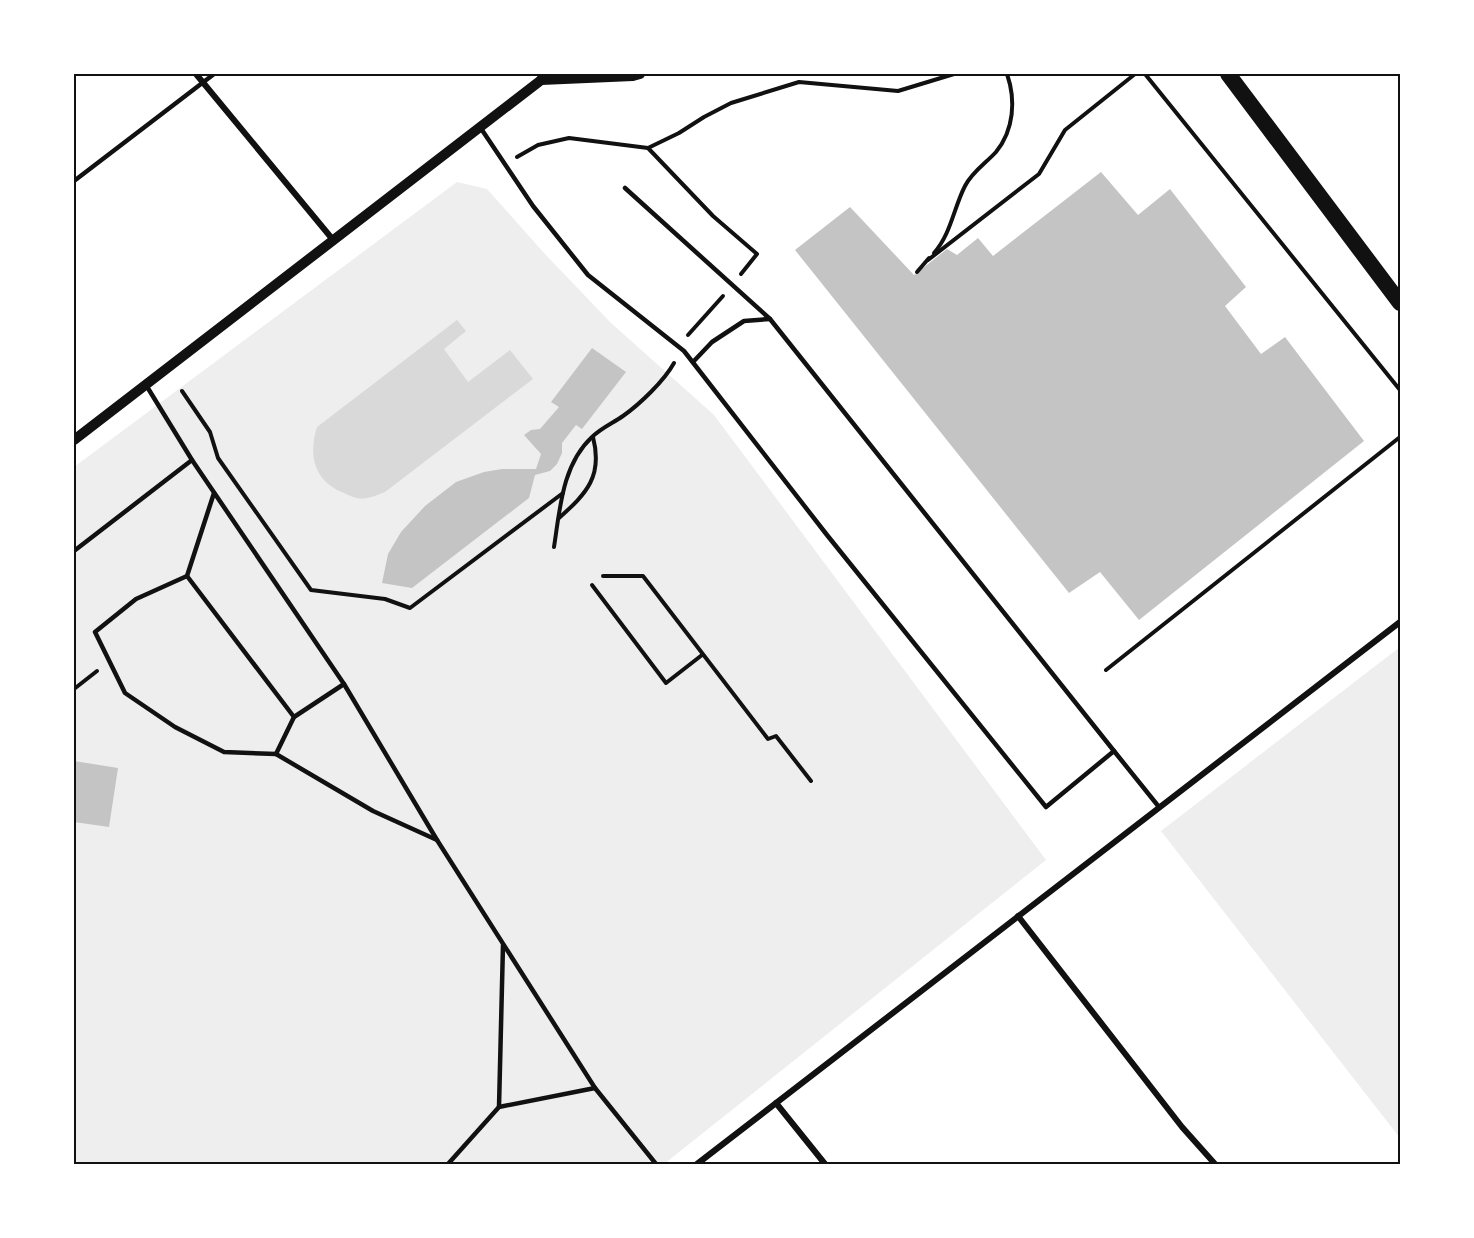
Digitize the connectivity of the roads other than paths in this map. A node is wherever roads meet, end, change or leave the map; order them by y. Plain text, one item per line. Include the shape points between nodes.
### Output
1 (196, 74) edge
2 (214, 74) edge
3 (640, 74) edge
4 (1228, 74) edge
5 (545, 77) edge
6 (203, 82) junction
7 (480, 127) junction
8 (74, 181) edge
9 (625, 188) dead end
10 (334, 241) junction
11 (1401, 303) edge
12 (770, 319) junction
13 (693, 362) junction
14 (146, 385) junction
15 (74, 440) edge
16 (192, 460) junction
17 (214, 493) junction
18 (74, 550) edge
19 (187, 576) junction
20 (1401, 622) edge
21 (344, 684) junction
22 (294, 717) junction
23 (1114, 751) junction
24 (276, 753) junction
25 (1159, 807) junction
26 (437, 840) junction
27 (1018, 916) junction
28 (503, 943) junction
29 (595, 1088) junction
30 (776, 1103) junction
31 (499, 1107) junction
32 (448, 1164) edge
33 (656, 1164) edge
34 (697, 1164) edge
35 (825, 1164) edge
36 (1215, 1164) edge

1 - 6 street
2 - 6 lane
3 - 5 street
4 - 11 highway
5 - 7 street
6 - 8 lane
6 - 10 street
7 - 10 street
7 - 13 lane via 533,206 588,275 682,348
9 - 12 lane
10 - 14 street
12 - 13 lane via 744,321 712,342
12 - 23 lane
13 - 23 lane via 1047,807
14 - 15 street
14 - 16 lane
16 - 17 lane
16 - 18 lane
17 - 19 lane
17 - 21 lane
19 - 22 lane
19 - 24 lane via 136,599 95,632 125,693 175,727 224,752
20 - 25 street
21 - 22 lane
21 - 26 lane
22 - 24 lane
23 - 25 lane
24 - 26 lane via 373,811
25 - 27 street
26 - 28 lane
27 - 30 street
27 - 36 street
28 - 29 lane
28 - 31 lane
29 - 31 lane
29 - 33 lane
30 - 34 street
30 - 35 street
31 - 32 lane

